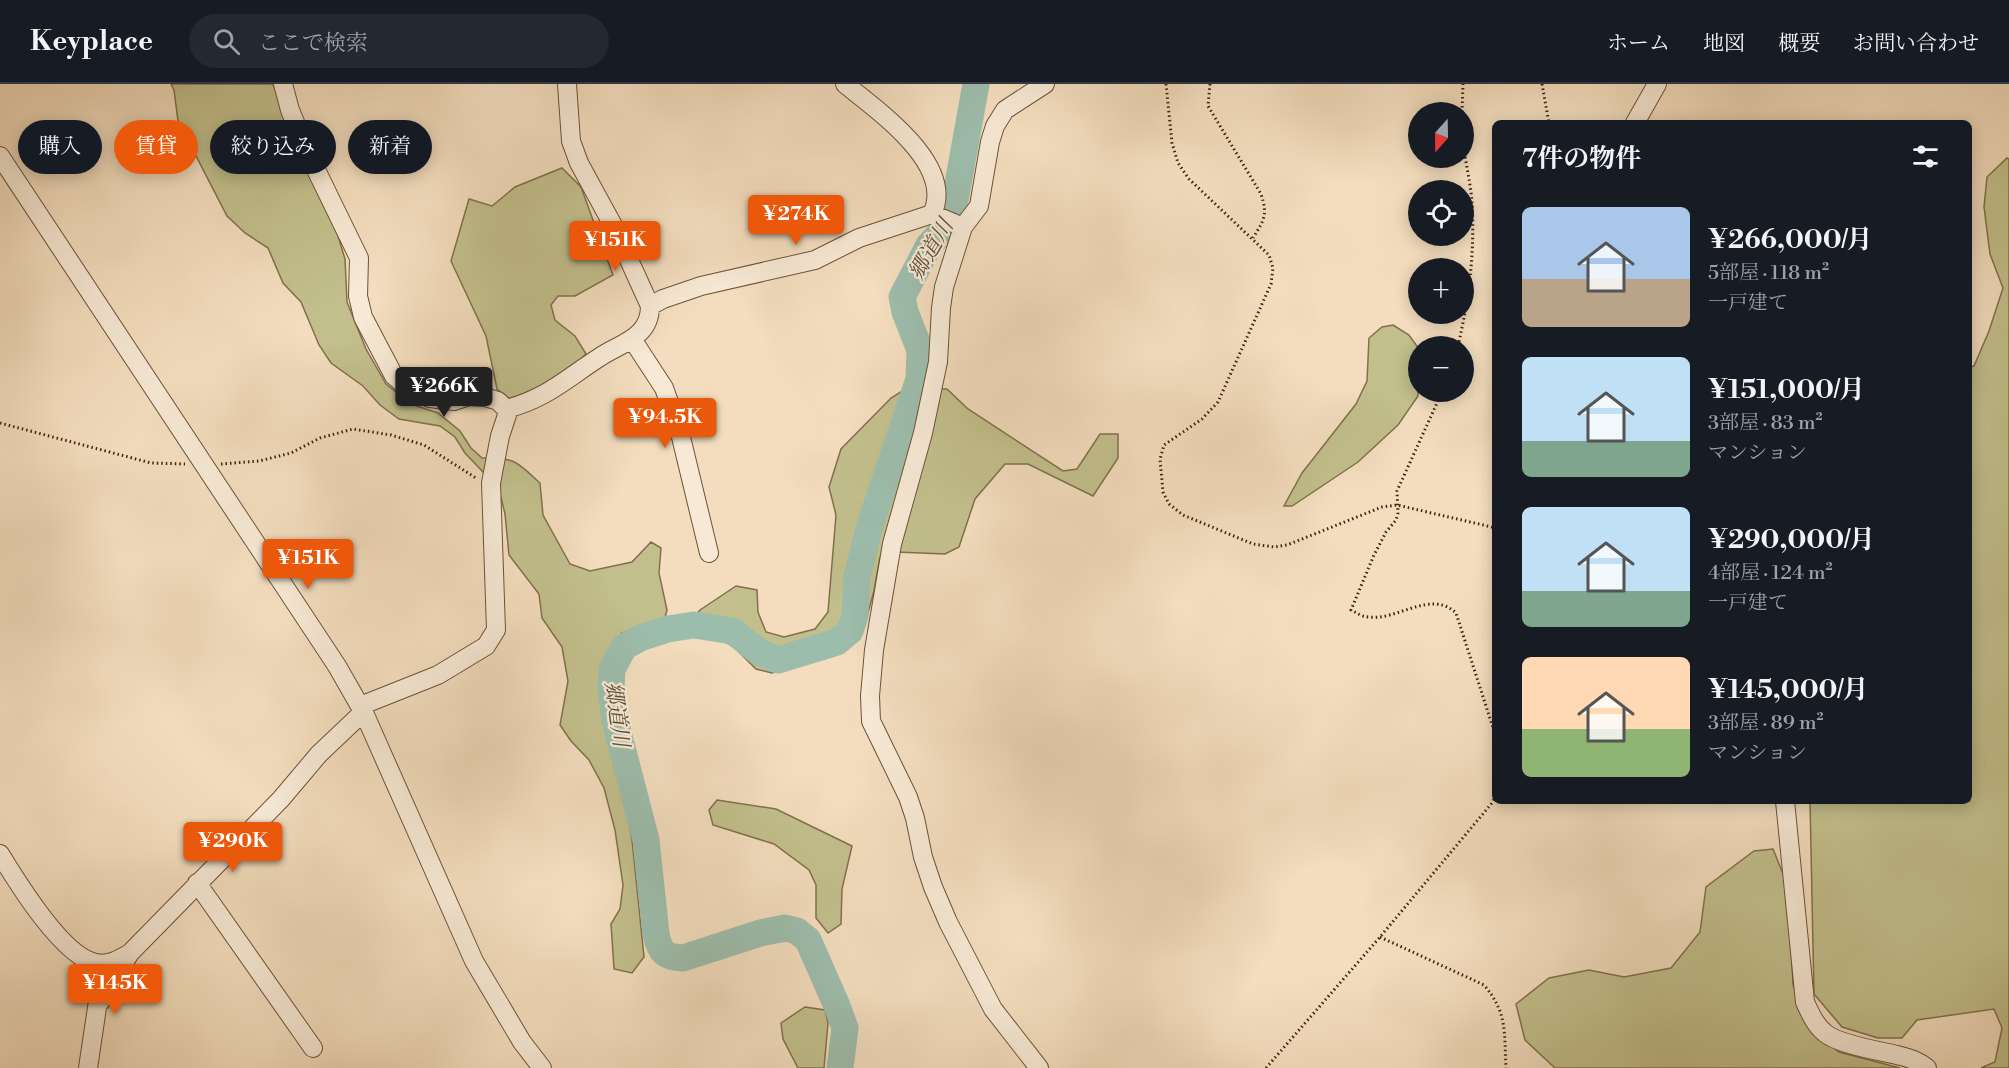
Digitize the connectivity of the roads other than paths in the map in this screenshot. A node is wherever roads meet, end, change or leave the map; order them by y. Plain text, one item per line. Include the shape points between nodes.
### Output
1 (283, 84) edge
2 (567, 84) edge
3 (845, 84) edge
4 (1045, 84) edge
5 (1657, 84) edge
6 (1637, 120) edge
7 (0, 156) edge
8 (947, 221) junction
9 (650, 306) junction
10 (632, 339) junction
11 (506, 409) junction
12 (709, 553) dead end
13 (363, 711) junction
14 (1785, 804) edge
15 (0, 854) edge
16 (197, 883) junction
17 (130, 953) junction
18 (88, 961) junction
19 (98, 1001) junction
20 (314, 1048) dead end
21 (88, 1068) edge
22 (542, 1068) edge
23 (1039, 1068) edge
24 (1927, 1068) edge

1 - 11 street via 305,147 359,258 358,296 363,317 394,376 409,389 430,398 454,401 469,396 485,397
2 - 9 street via 571,141 579,163
3 - 8 street via 917,147 937,192 937,205
4 - 8 street via 1005,110 990,142 979,206
5 - 6 street
7 - 13 street
8 - 9 street via 859,238 815,260 701,285
8 - 23 street via 938,362 892,544 874,650 871,721 908,798 929,877 948,922 993,1009
9 - 10 street via 650,317
10 - 11 street via 558,388
10 - 12 street via 664,388 680,433
11 - 13 street via 491,483 496,630 486,646 438,675
13 - 16 street
13 - 22 street via 474,961
14 - 24 street via 1805,1002 1813,1019 1826,1035 1920,1062
15 - 18 street via 31,902 78,956
16 - 17 street
16 - 20 street
17 - 18 street via 107,964
17 - 19 street
18 - 19 street
19 - 21 street

